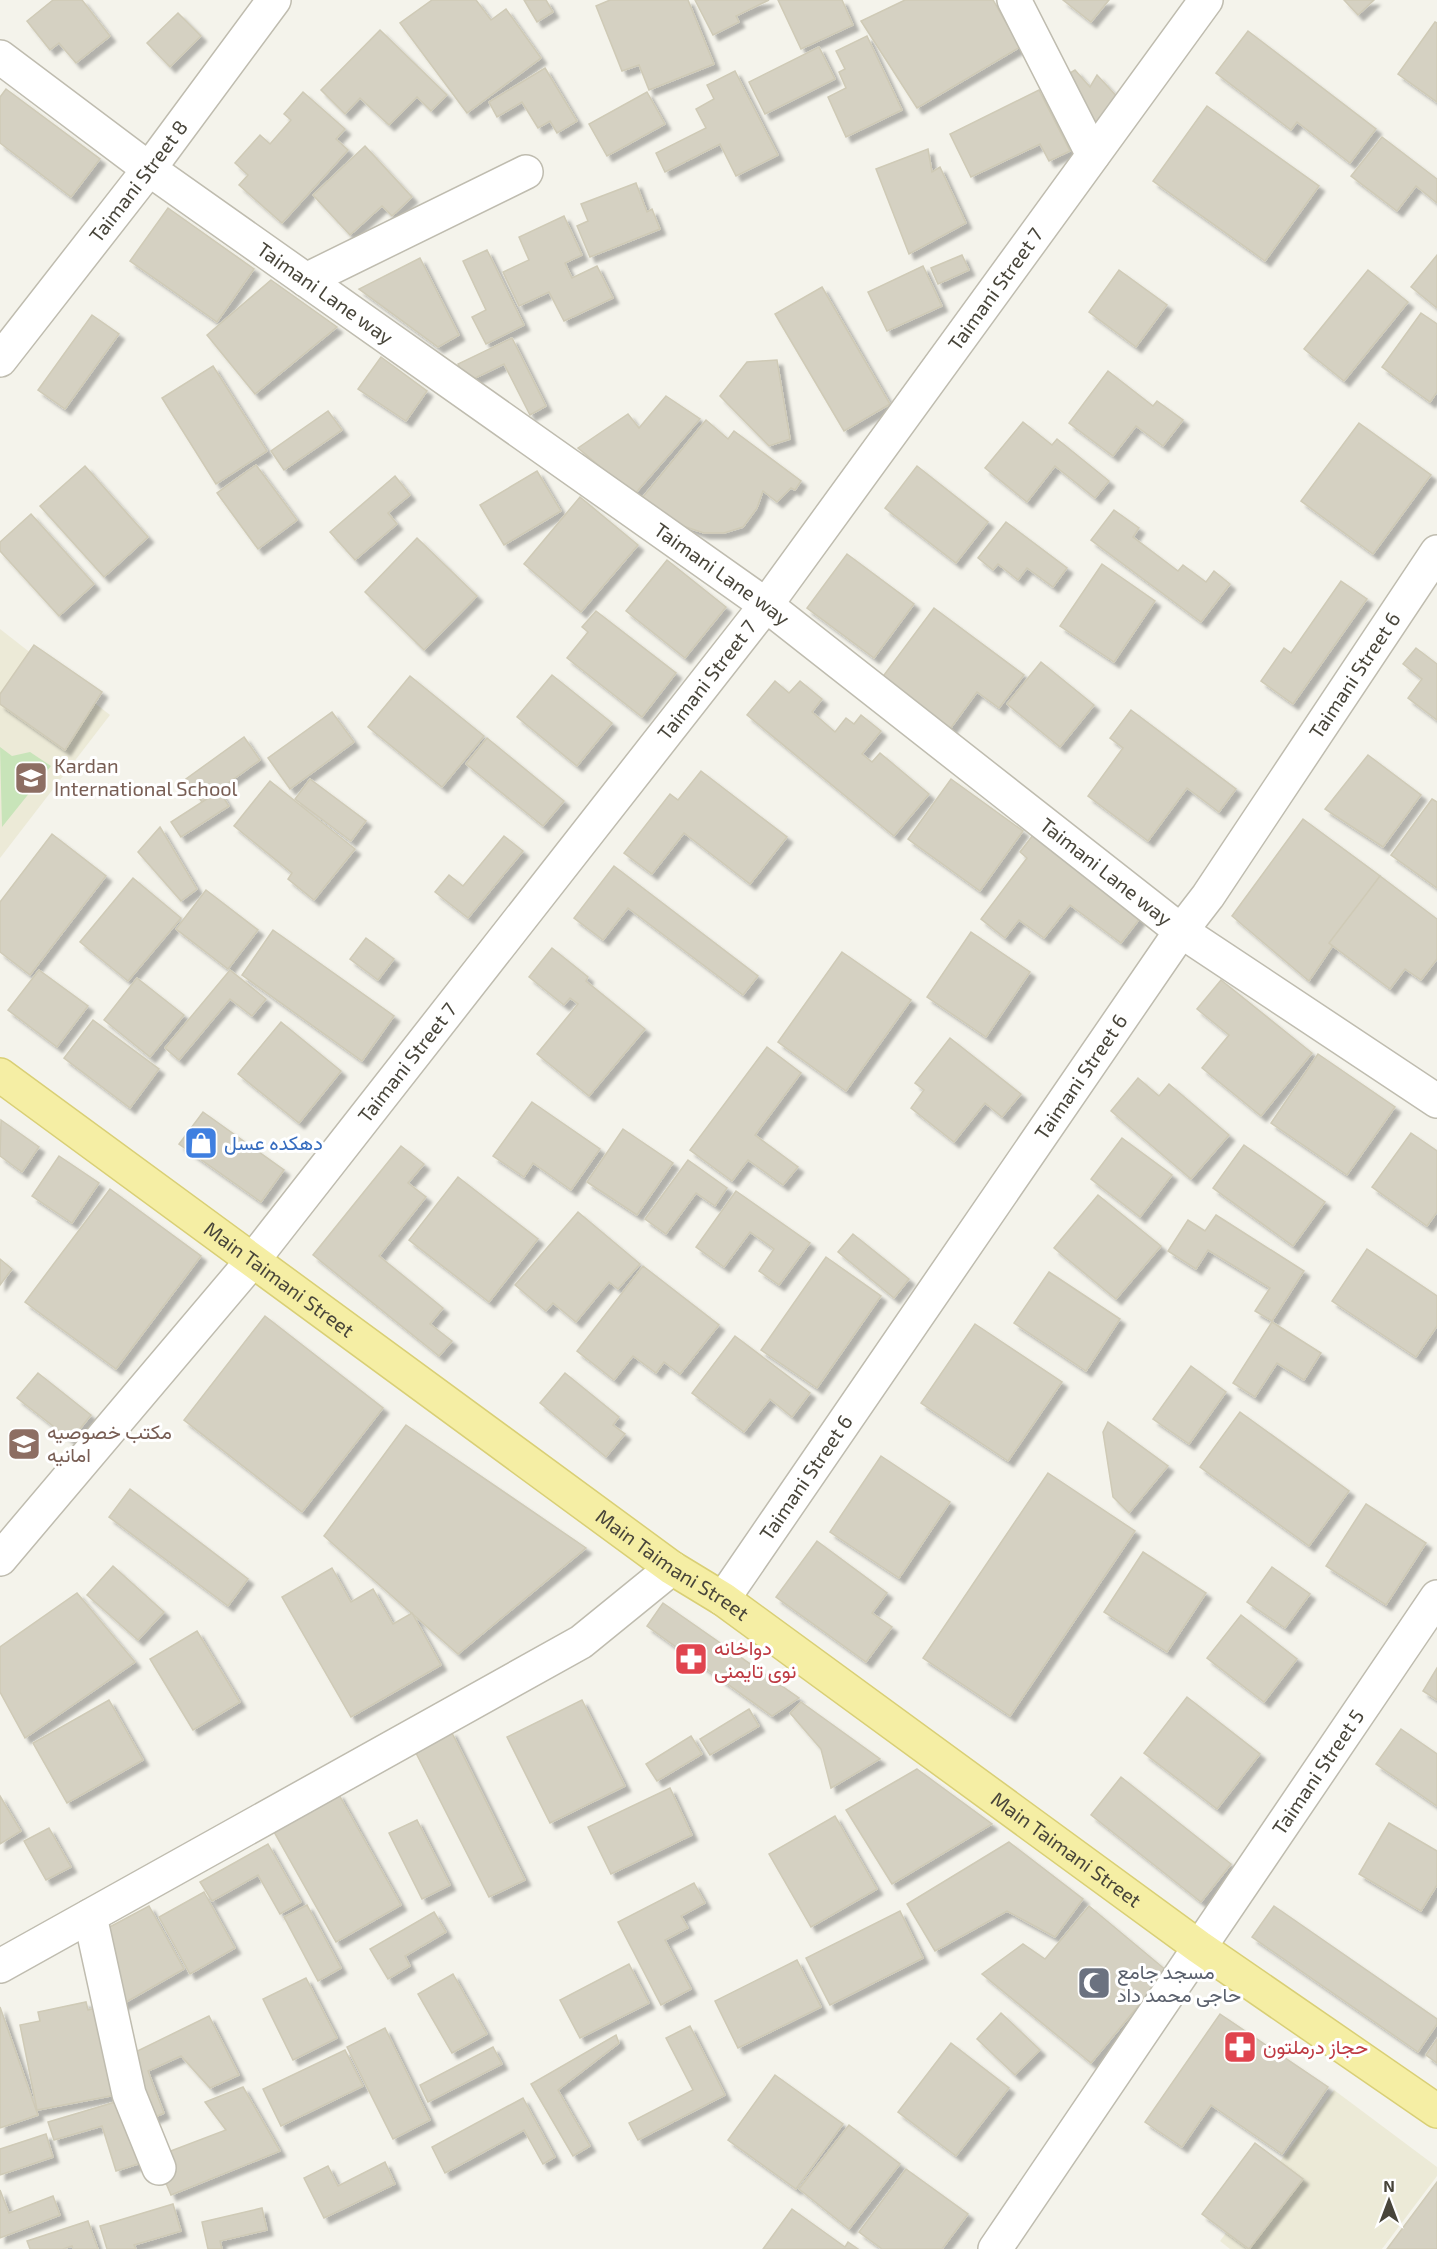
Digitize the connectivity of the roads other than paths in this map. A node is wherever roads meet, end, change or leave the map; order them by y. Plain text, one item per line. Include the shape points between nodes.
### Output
1 (274, 0) edge
2 (1014, 0) edge
3 (1206, 0) edge
4 (0, 57) edge
5 (1093, 155) junction
6 (149, 169) junction
7 (526, 172) dead end
8 (306, 280) junction
9 (0, 360) edge
10 (1437, 552) edge
11 (766, 605) junction
12 (1181, 931) junction
13 (0, 1076) edge
14 (1437, 1101) edge
15 (253, 1260) junction
16 (0, 1559) edge
17 (672, 1568) junction
18 (1437, 1597) edge
19 (723, 1599) junction
20 (90, 1916) junction
21 (1199, 1947) junction
22 (0, 1966) edge
23 (1437, 2111) edge
24 (159, 2168) dead end
25 (994, 2249) edge

1 - 6 street, Taimani Street 8
2 - 5 street
3 - 5 street, Taimani Street 7
4 - 6 street, Taimani Lane way
5 - 11 street, Taimani Street 7
6 - 8 street, Taimani Lane way
6 - 9 street, Taimani Street 8
7 - 8 street
8 - 11 street, Taimani Lane way
10 - 12 street, Taimani Street 6
11 - 12 street, Taimani Lane way
11 - 15 street, Taimani Street 7
12 - 14 street, Taimani Lane way
12 - 19 street, Taimani Street 6
13 - 15 main road, Main Taimani Street
15 - 16 street, Taimani Street 7
15 - 17 main road, Main Taimani Street
17 - 19 main road, Main Taimani Street
17 - 20 street via 581,1642
18 - 21 street, Taimani Street 5
19 - 21 main road, Main Taimani Street
20 - 22 street
20 - 24 street via 129,2094
21 - 23 main road, Main Taimani Street
21 - 25 street, Taimani Street 5

